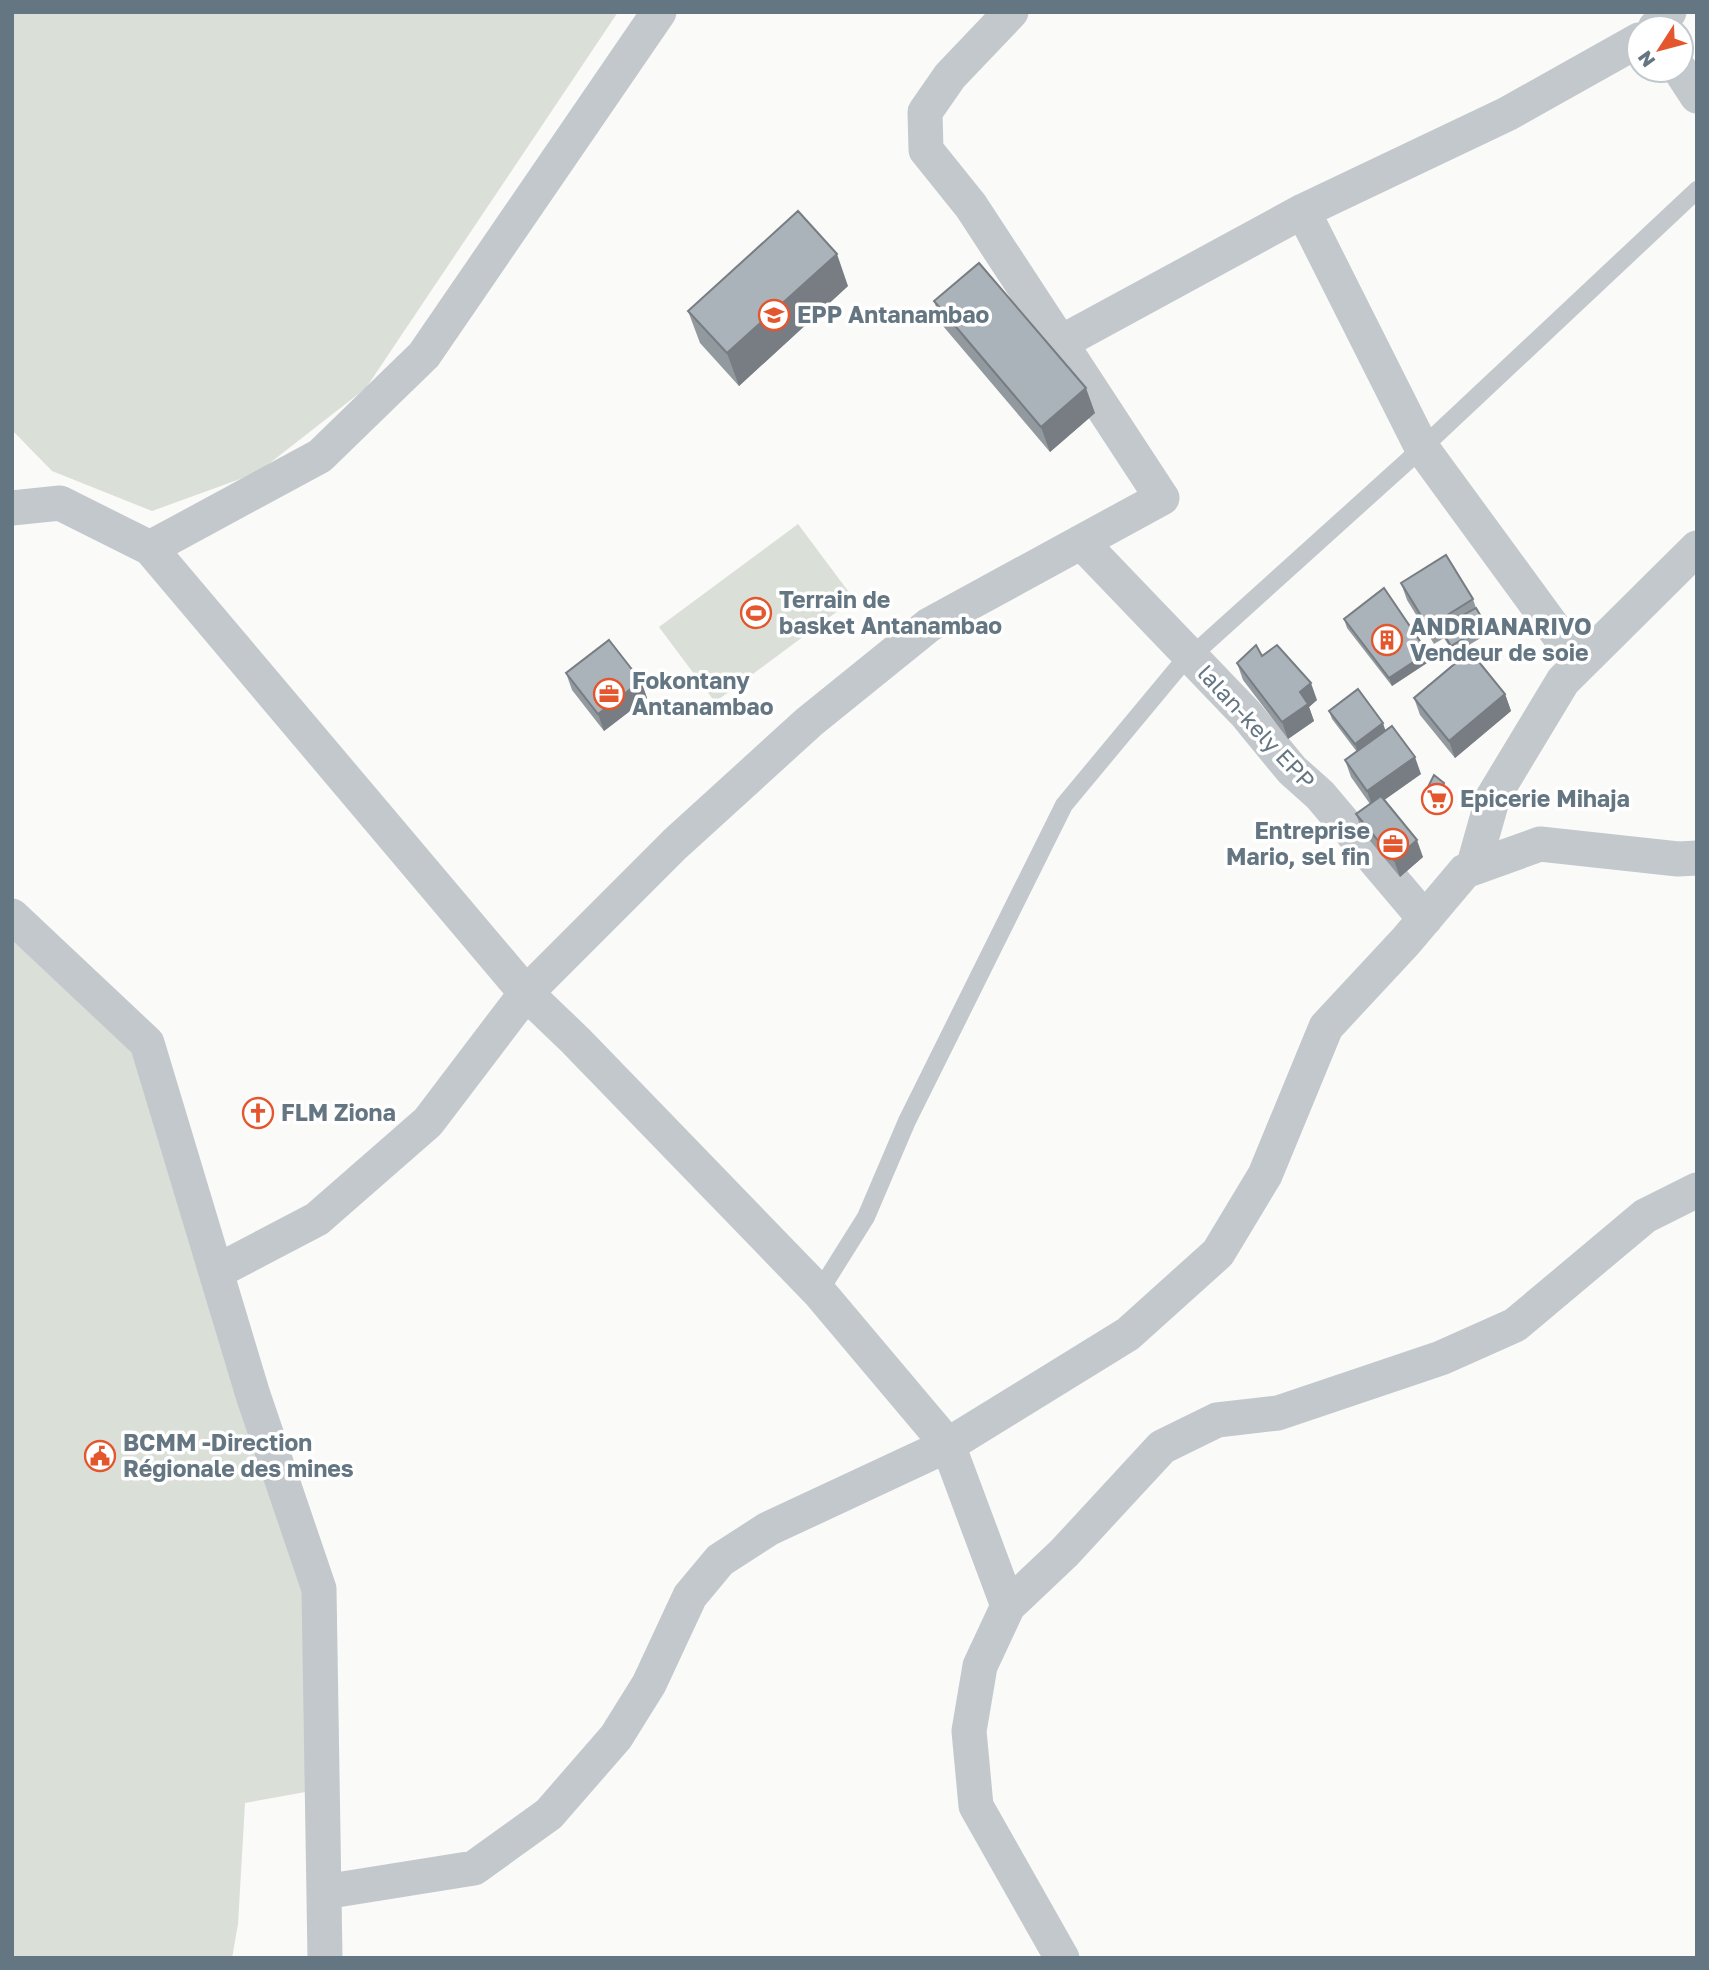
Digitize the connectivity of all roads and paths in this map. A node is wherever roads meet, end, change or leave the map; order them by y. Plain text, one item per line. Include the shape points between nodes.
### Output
1 (659, 12) edge
2 (1012, 12) edge
3 (1625, 48) edge
4 (1697, 190) edge
5 (1303, 211) junction
6 (1062, 342) junction
7 (1422, 448) junction
8 (12, 508) edge
9 (1081, 542) junction
10 (150, 548) junction
11 (1697, 548) edge
12 (1580, 664) junction
13 (1697, 858) edge
14 (1473, 868) junction
15 (12, 916) edge
16 (1425, 919) junction
17 (526, 993) junction
18 (1697, 1191) edge
19 (216, 1272) junction
20 (819, 1292) junction
21 (948, 1445) junction
22 (1008, 1606) junction
23 (324, 1892) junction
24 (325, 1958) edge
25 (1062, 1958) edge

1 - 10 street via 424,355 320,456
2 - 6 street via 950,76 925,112 926,150 971,206
3 - 5 street via 1507,114
4 - 7 lane
5 - 6 street
5 - 7 street
6 - 9 street via 1162,498
7 - 12 street
7 - 20 lane via 1177,669 1065,805 907,1121 866,1217
8 - 10 street via 60,503
9 - 16 street, lalan-kely EPP via 1320,795
9 - 17 street via 929,625 809,722 675,844
10 - 17 street
11 - 12 street
12 - 14 street via 1563,681 1493,797
13 - 14 street via 1540,844
14 - 16 street via 1465,871
15 - 19 street via 147,1043
16 - 21 street via 1326,1027 1265,1175 1218,1253 1128,1334
17 - 19 street via 428,1122 317,1219
17 - 20 street
18 - 22 street via 1645,1216 1515,1325 1441,1358 1278,1413 1217,1420 1162,1447
19 - 23 street via 318,1589
20 - 21 street
21 - 22 street
21 - 23 street via 768,1529 720,1560 690,1596 649,1684 616,1737 549,1814 474,1868
22 - 25 street via 980,1666 969,1731 976,1806
23 - 24 street

